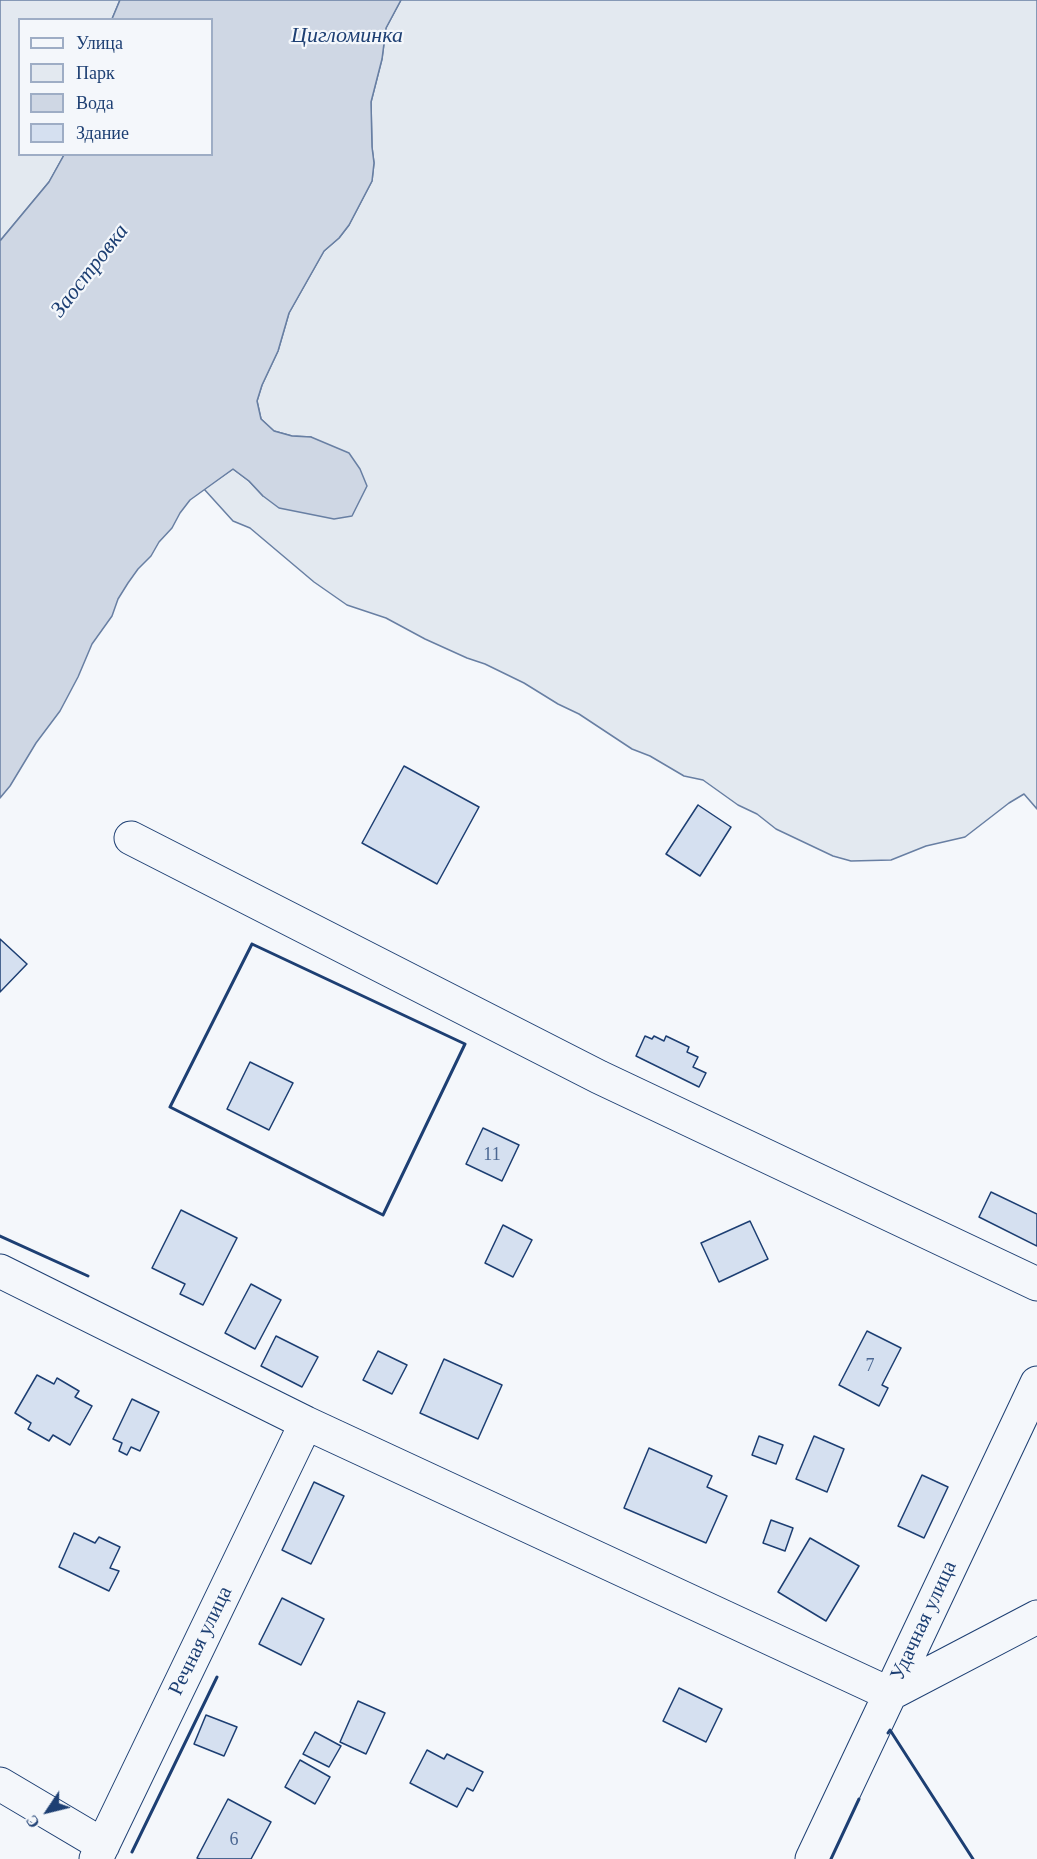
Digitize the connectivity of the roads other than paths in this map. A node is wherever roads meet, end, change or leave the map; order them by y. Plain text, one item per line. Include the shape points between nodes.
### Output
1 (131, 838) dead end
2 (0, 1271) edge
3 (1037, 1284) edge
4 (1037, 1383) edge
5 (306, 1423) junction
6 (1037, 1617) edge
7 (890, 1694) junction
8 (0, 1784) edge
9 (99, 1852) edge
10 (812, 1859) edge

1 - 3 street via 599,1077
2 - 5 street
4 - 7 street, Удачная улица
5 - 7 street
5 - 9 street, Речная улица
6 - 7 street
7 - 10 street, Удачная улица
8 - 9 street

